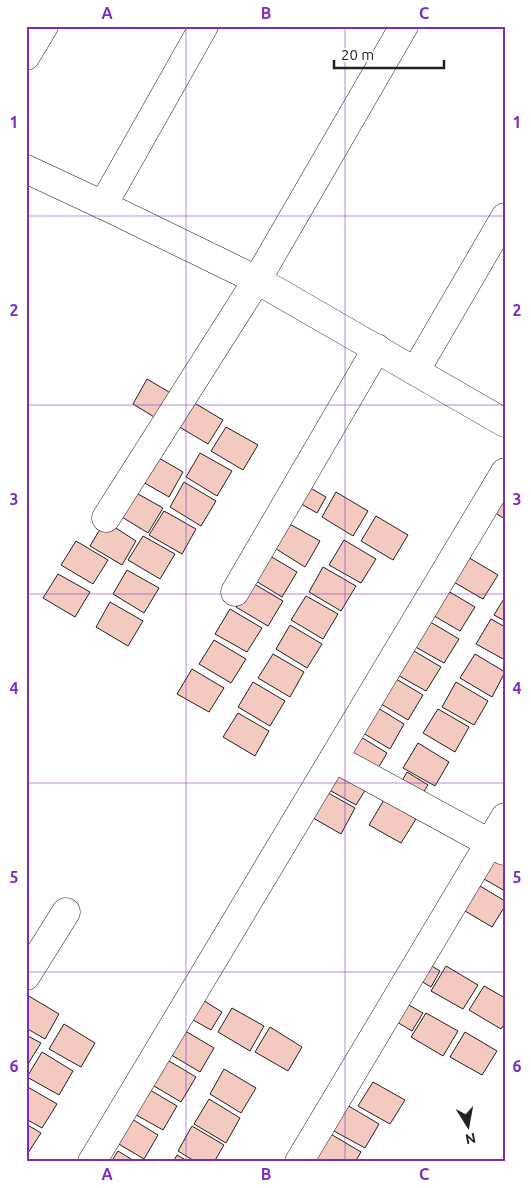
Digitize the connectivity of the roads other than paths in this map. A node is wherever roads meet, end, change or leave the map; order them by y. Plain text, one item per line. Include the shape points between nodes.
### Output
1 (44, 26) edge
2 (204, 26) edge
3 (404, 26) edge
4 (26, 56) edge
5 (26, 169) edge
6 (103, 205) junction
7 (505, 217) edge
8 (257, 280) junction
9 (378, 348) junction
10 (416, 370) junction
11 (505, 423) edge
12 (505, 472) edge
13 (106, 518) dead end
14 (235, 592) dead end
15 (334, 758) junction
16 (505, 817) edge
17 (496, 848) edge
18 (66, 912) dead end
19 (26, 976) edge
20 (92, 1162) edge
21 (299, 1162) edge

1 - 4 street
2 - 6 street
3 - 8 street
5 - 6 street
6 - 8 street
7 - 10 street
8 - 9 street
8 - 13 street
9 - 10 street
9 - 14 street
10 - 11 street
12 - 15 street
15 - 17 street
15 - 20 street
16 - 17 street
17 - 21 street
18 - 19 street

